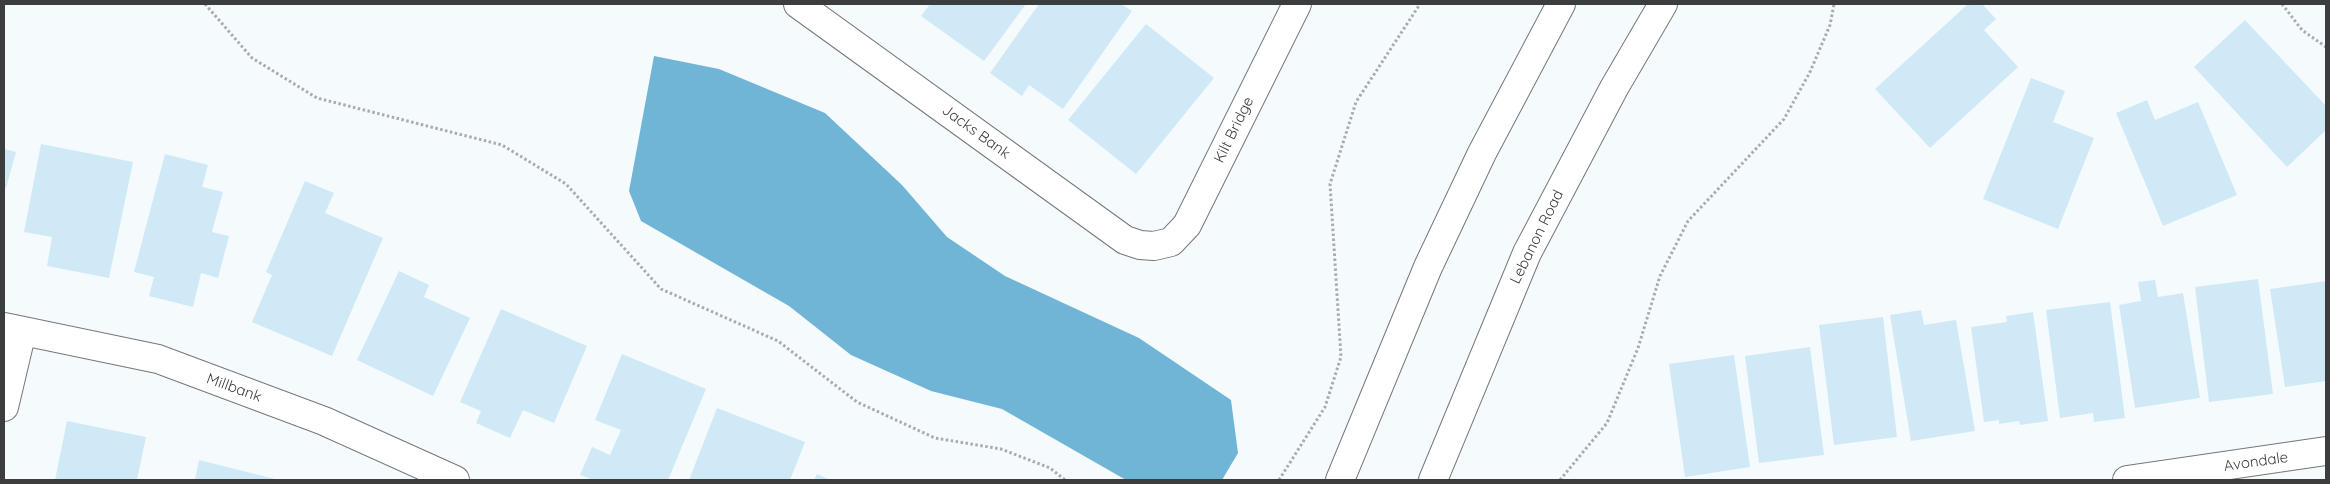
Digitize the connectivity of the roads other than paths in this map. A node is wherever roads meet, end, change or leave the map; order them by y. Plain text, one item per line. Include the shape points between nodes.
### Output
1 (798, 4) edge
2 (1297, 4) edge
3 (1561, 4) edge
4 (1663, 4) edge
5 (1160, 245) joint
6 (13, 329) edge
7 (4, 407) edge
8 (2326, 452) edge
9 (454, 480) edge
10 (1340, 480) edge
11 (1433, 480) edge
12 (2126, 480) edge

1 - 5 street, Jacks Bank via 1125,240 1140,245
2 - 5 street, Kilt Bridge via 1187,225 1176,238
3 - 10 street via 1482,153 1428,267
4 - 11 street, Lebanon Road via 1614,88 1527,253
6 - 7 street
6 - 9 street, Millbank via 158,360 324,421
8 - 12 street, Avondale

